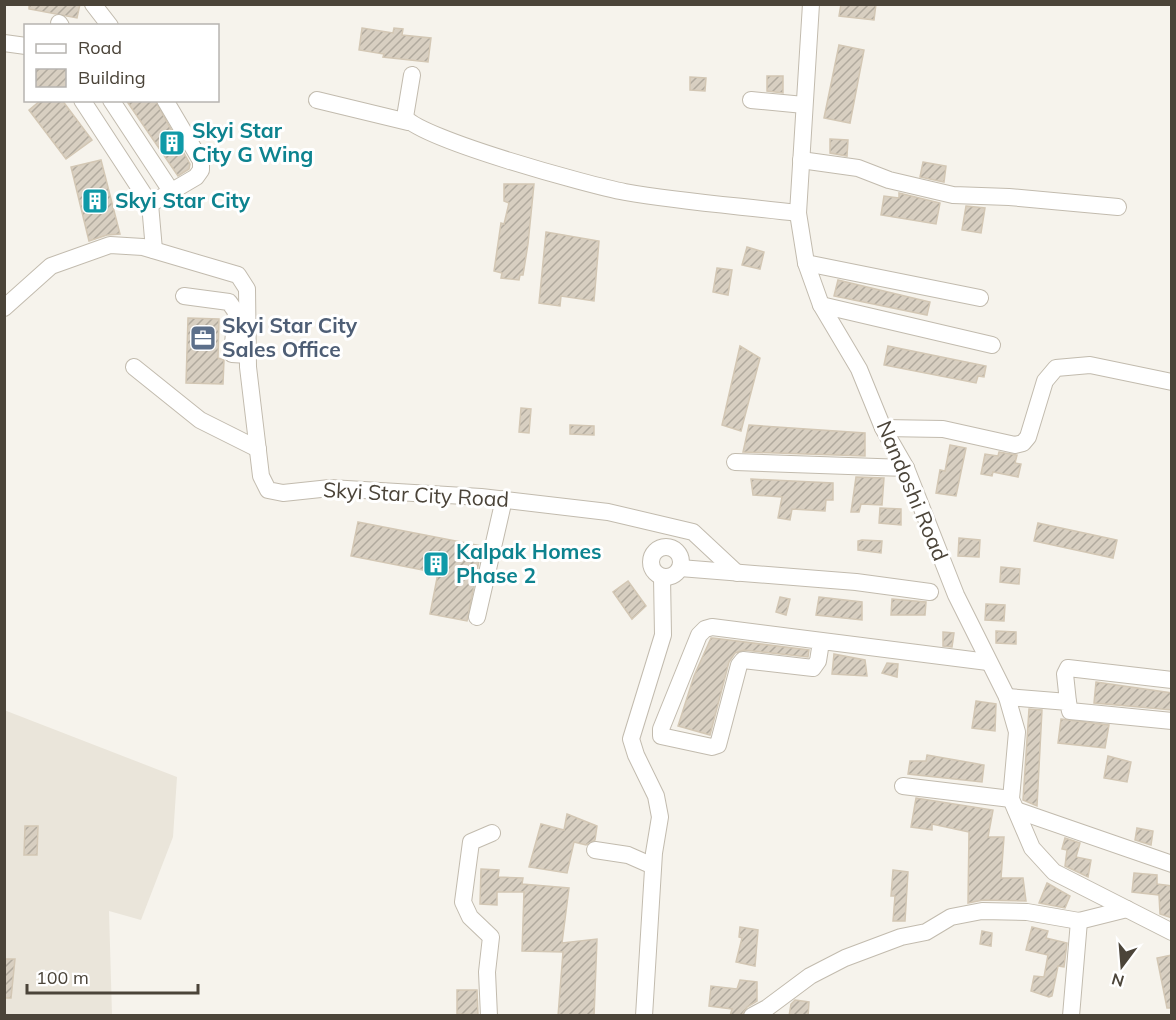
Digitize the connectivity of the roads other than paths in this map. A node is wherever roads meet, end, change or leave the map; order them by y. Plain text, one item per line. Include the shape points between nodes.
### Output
1 (93, 4) edge
2 (811, 4) edge
3 (108, 24) edge
4 (4, 44) edge
5 (24, 46) edge
6 (412, 75) dead end
7 (317, 100) dead end
8 (751, 100) dead end
9 (83, 102) edge
10 (112, 102) edge
11 (166, 102) edge
12 (804, 105) junction
13 (408, 122) junction
14 (801, 160) junction
15 (171, 191) junction
16 (150, 204) junction
17 (1118, 207) dead end
18 (798, 213) junction
19 (154, 250) junction
20 (806, 263) junction
21 (184, 296) dead end
22 (980, 298) dead end
23 (821, 305) junction
24 (4, 308) edge
25 (992, 345) dead end
26 (248, 355) junction
27 (134, 367) dead end
28 (1172, 382) edge
29 (884, 428) junction
30 (258, 449) junction
31 (735, 462) dead end
32 (906, 468) junction
33 (504, 499) junction
34 (681, 528) junction
35 (672, 548) junction
36 (680, 568) junction
37 (737, 573) junction
38 (662, 577) junction
39 (930, 592) dead end
40 (477, 617) dead end
41 (821, 642) junction
42 (988, 662) junction
43 (1172, 680) edge
44 (1007, 696) junction
45 (1068, 702) junction
46 (1172, 721) edge
47 (903, 786) dead end
48 (1013, 805) junction
49 (492, 833) dead end
50 (595, 850) dead end
51 (1172, 864) edge
52 (653, 866) junction
53 (1127, 909) junction
54 (1079, 921) junction
55 (1172, 932) edge
56 (489, 1016) edge
57 (644, 1016) edge
58 (752, 1016) edge
59 (1071, 1016) edge

1 - 3 street
2 - 12 street, Nandoshi Road
4 - 5 street
6 - 13 street via 405,112
7 - 13 street
8 - 12 street
9 - 16 street
10 - 15 street
11 - 15 street via 201,161 196,177
12 - 14 street, Nandoshi Road
13 - 18 street via 463,146 619,191
14 - 17 street via 858,168 889,180 953,195
14 - 18 street, Nandoshi Road
15 - 16 street
16 - 19 street
18 - 20 street, Nandoshi Road
19 - 24 street, Skyi Star City Road via 110,245 51,266
19 - 26 street, Skyi Star City Road via 238,275 244,281
20 - 22 street
20 - 23 street, Nandoshi Road
21 - 26 street via 229,302 236,312 232,354
23 - 25 street
23 - 29 street, Nandoshi Road via 859,369
26 - 30 street, Skyi Star City Road
27 - 30 street via 200,420
28 - 29 street via 1090,365 1056,368 1045,381 1028,437 1015,445 943,429
29 - 32 street, Nandoshi Road
30 - 33 street, Skyi Star City Road via 263,484 275,493 330,488
31 - 32 street
32 - 42 street, Nandoshi Road via 956,595
33 - 34 street, Skyi Star City Road via 598,510
33 - 40 street
34 - 35 street
34 - 37 street, Skyi Star City Road via 698,536
35 - 36 street via 681,559
35 - 38 street via 658,549 652,556 652,567
36 - 37 street
36 - 38 street via 673,576
37 - 39 street
38 - 52 street via 663,635 631,740 659,807
41 - 41 street via 705,628 661,736 717,745 743,660 813,668
41 - 42 street
42 - 44 street, Nandoshi Road
43 - 45 street via 1068,668
44 - 45 street
44 - 48 street, Nandoshi Road via 1017,732
45 - 46 street via 1070,711
47 - 48 street
48 - 51 street
48 - 53 street, Nandoshi Road via 1032,849 1054,872
49 - 56 street via 471,842 463,902 470,917 490,937
50 - 52 street via 628,855
52 - 57 street
53 - 54 street
53 - 55 street, Nandoshi Road
54 - 58 street via 1027,912 982,911 951,917 926,932 845,958 810,976
54 - 59 street

